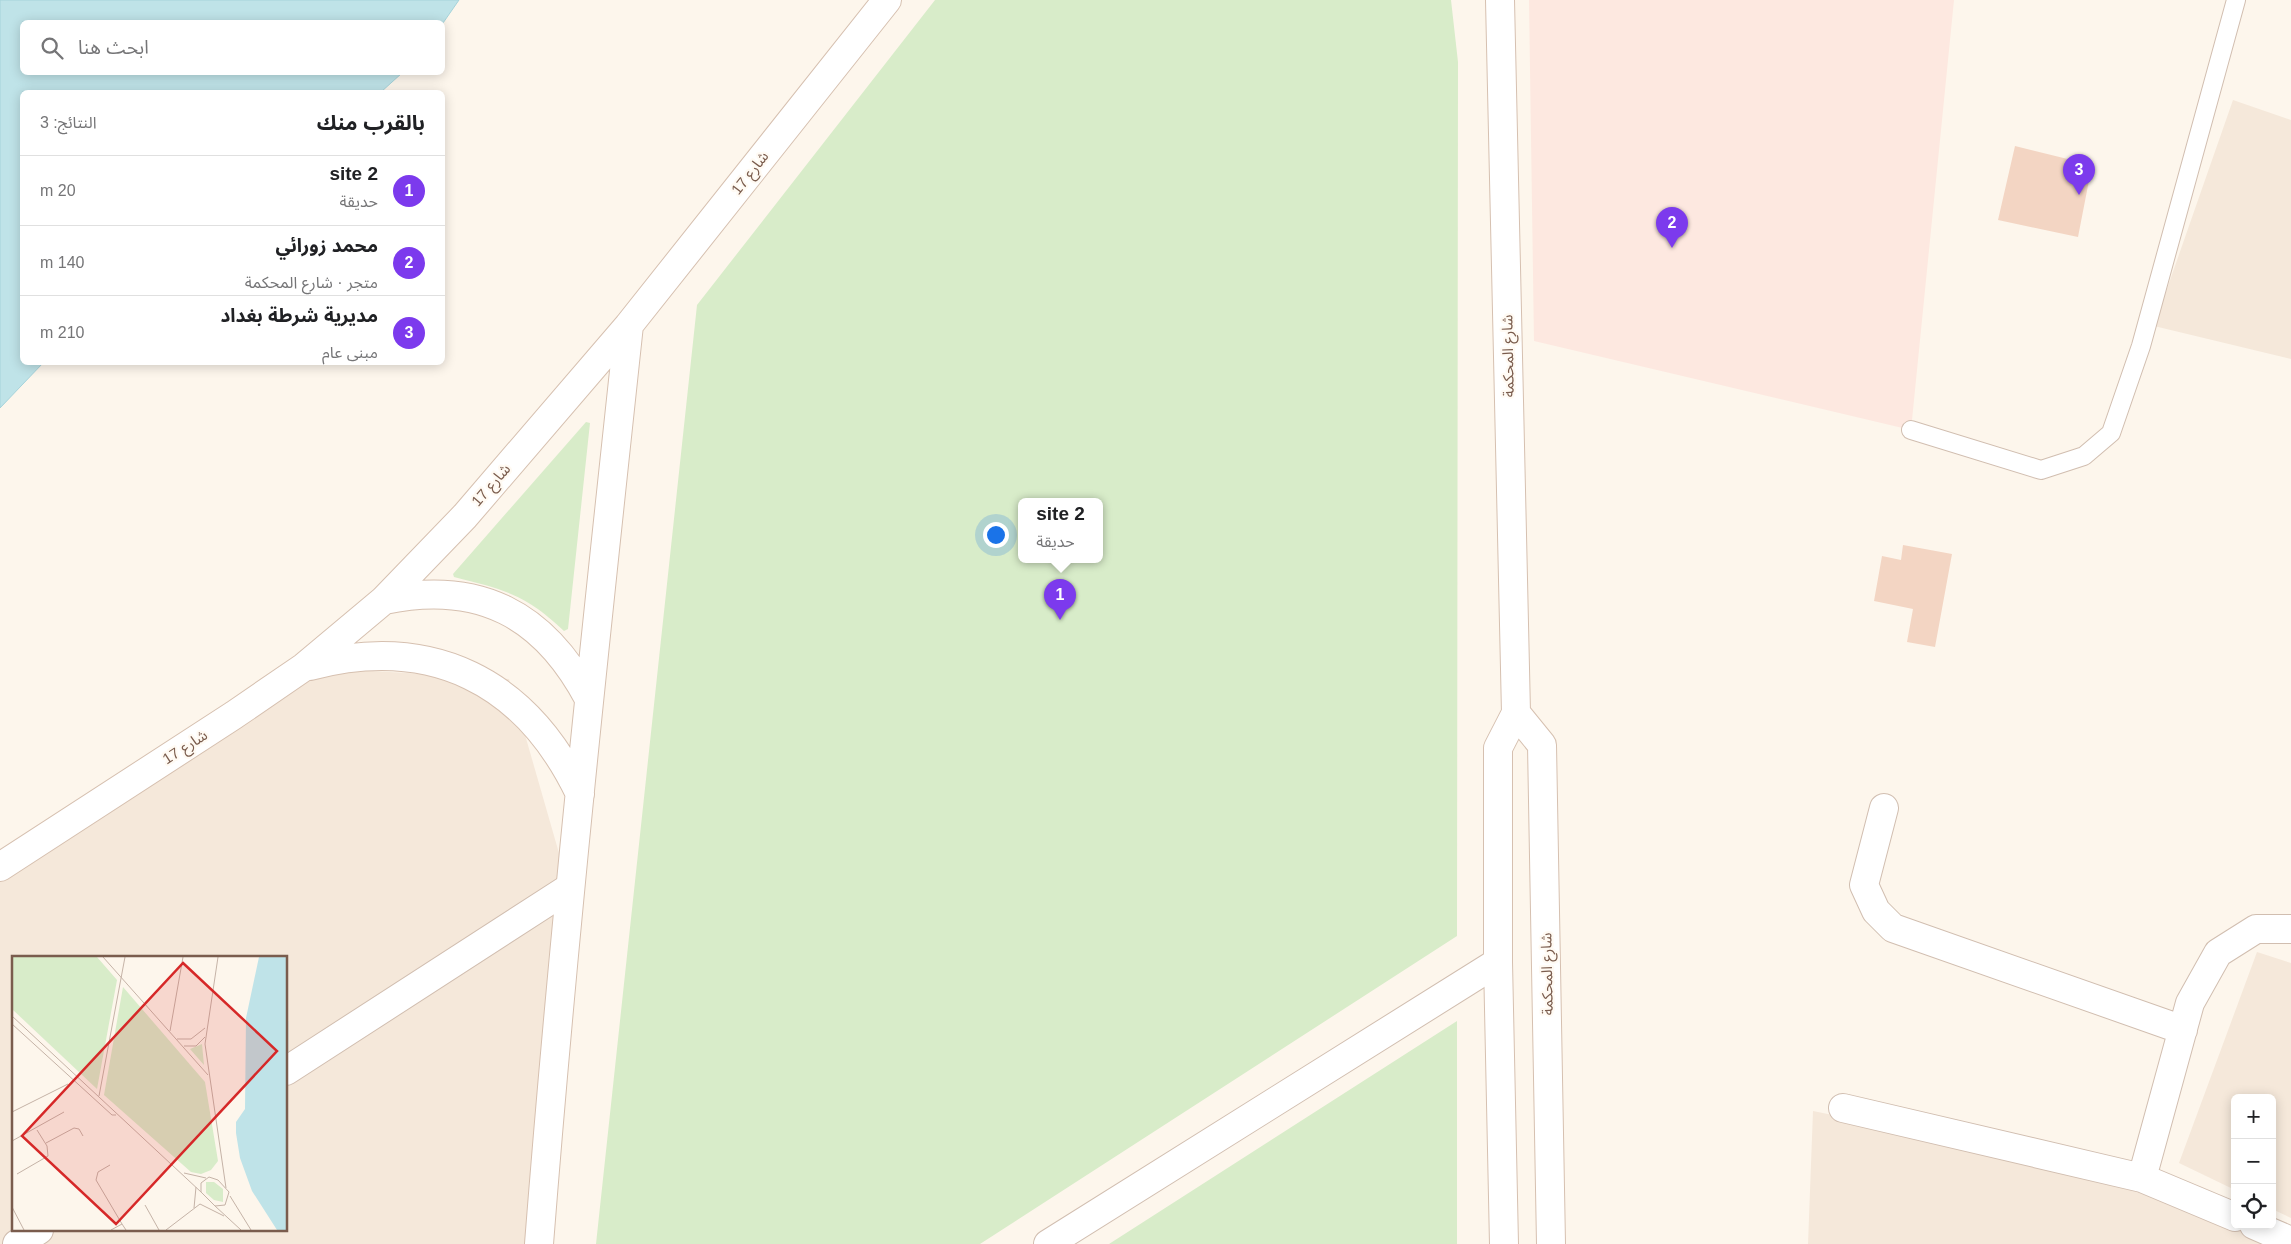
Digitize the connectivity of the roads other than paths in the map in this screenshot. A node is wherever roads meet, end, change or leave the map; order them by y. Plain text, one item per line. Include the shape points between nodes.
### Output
1 (887, 0) edge
2 (1500, 0) edge
3 (2236, 0) edge
4 (629, 325) junction
5 (1911, 430) dead end
6 (384, 600) junction
7 (304, 667) junction
8 (589, 700) junction
9 (1516, 713) junction
10 (581, 795) junction
11 (1884, 808) dead end
12 (0, 867) edge
13 (569, 888) junction
14 (2291, 929) edge
15 (1498, 962) junction
16 (2183, 1030) junction
17 (288, 1069) edge
18 (1843, 1108) dead end
19 (2142, 1178) junction
20 (2231, 1215) edge
21 (2263, 1229) edge
22 (36, 1232) edge
23 (2291, 1241) edge
24 (18, 1244) edge
25 (539, 1244) edge
26 (1048, 1244) edge
27 (1504, 1244) edge
28 (1551, 1244) edge

1 - 4 street, شارع 17
2 - 9 street, شارع المحكمة
3 - 5 lane via 2141,346 2111,433 2084,456 2041,470
4 - 6 street, شارع 17 via 465,516
4 - 8 street
6 - 7 street, شارع 17
6 - 8 street via 414,594 445,594 476,599 506,610 532,626 555,647
7 - 10 street via 340,658 377,654 415,658 468,675 516,704 543,731
7 - 12 street, شارع 17
8 - 10 street
9 - 15 street, شارع المحكمة via 1498,748
9 - 28 street, شارع المحكمة via 1542,745
10 - 13 street
11 - 16 street via 1864,885 1876,911 1893,928
13 - 17 street
13 - 25 street
14 - 16 street via 2256,930 2218,953 2190,1003
15 - 26 street
15 - 27 street, شارع المحكمة
16 - 19 street
18 - 19 street
19 - 20 street
21 - 23 street
22 - 24 street

